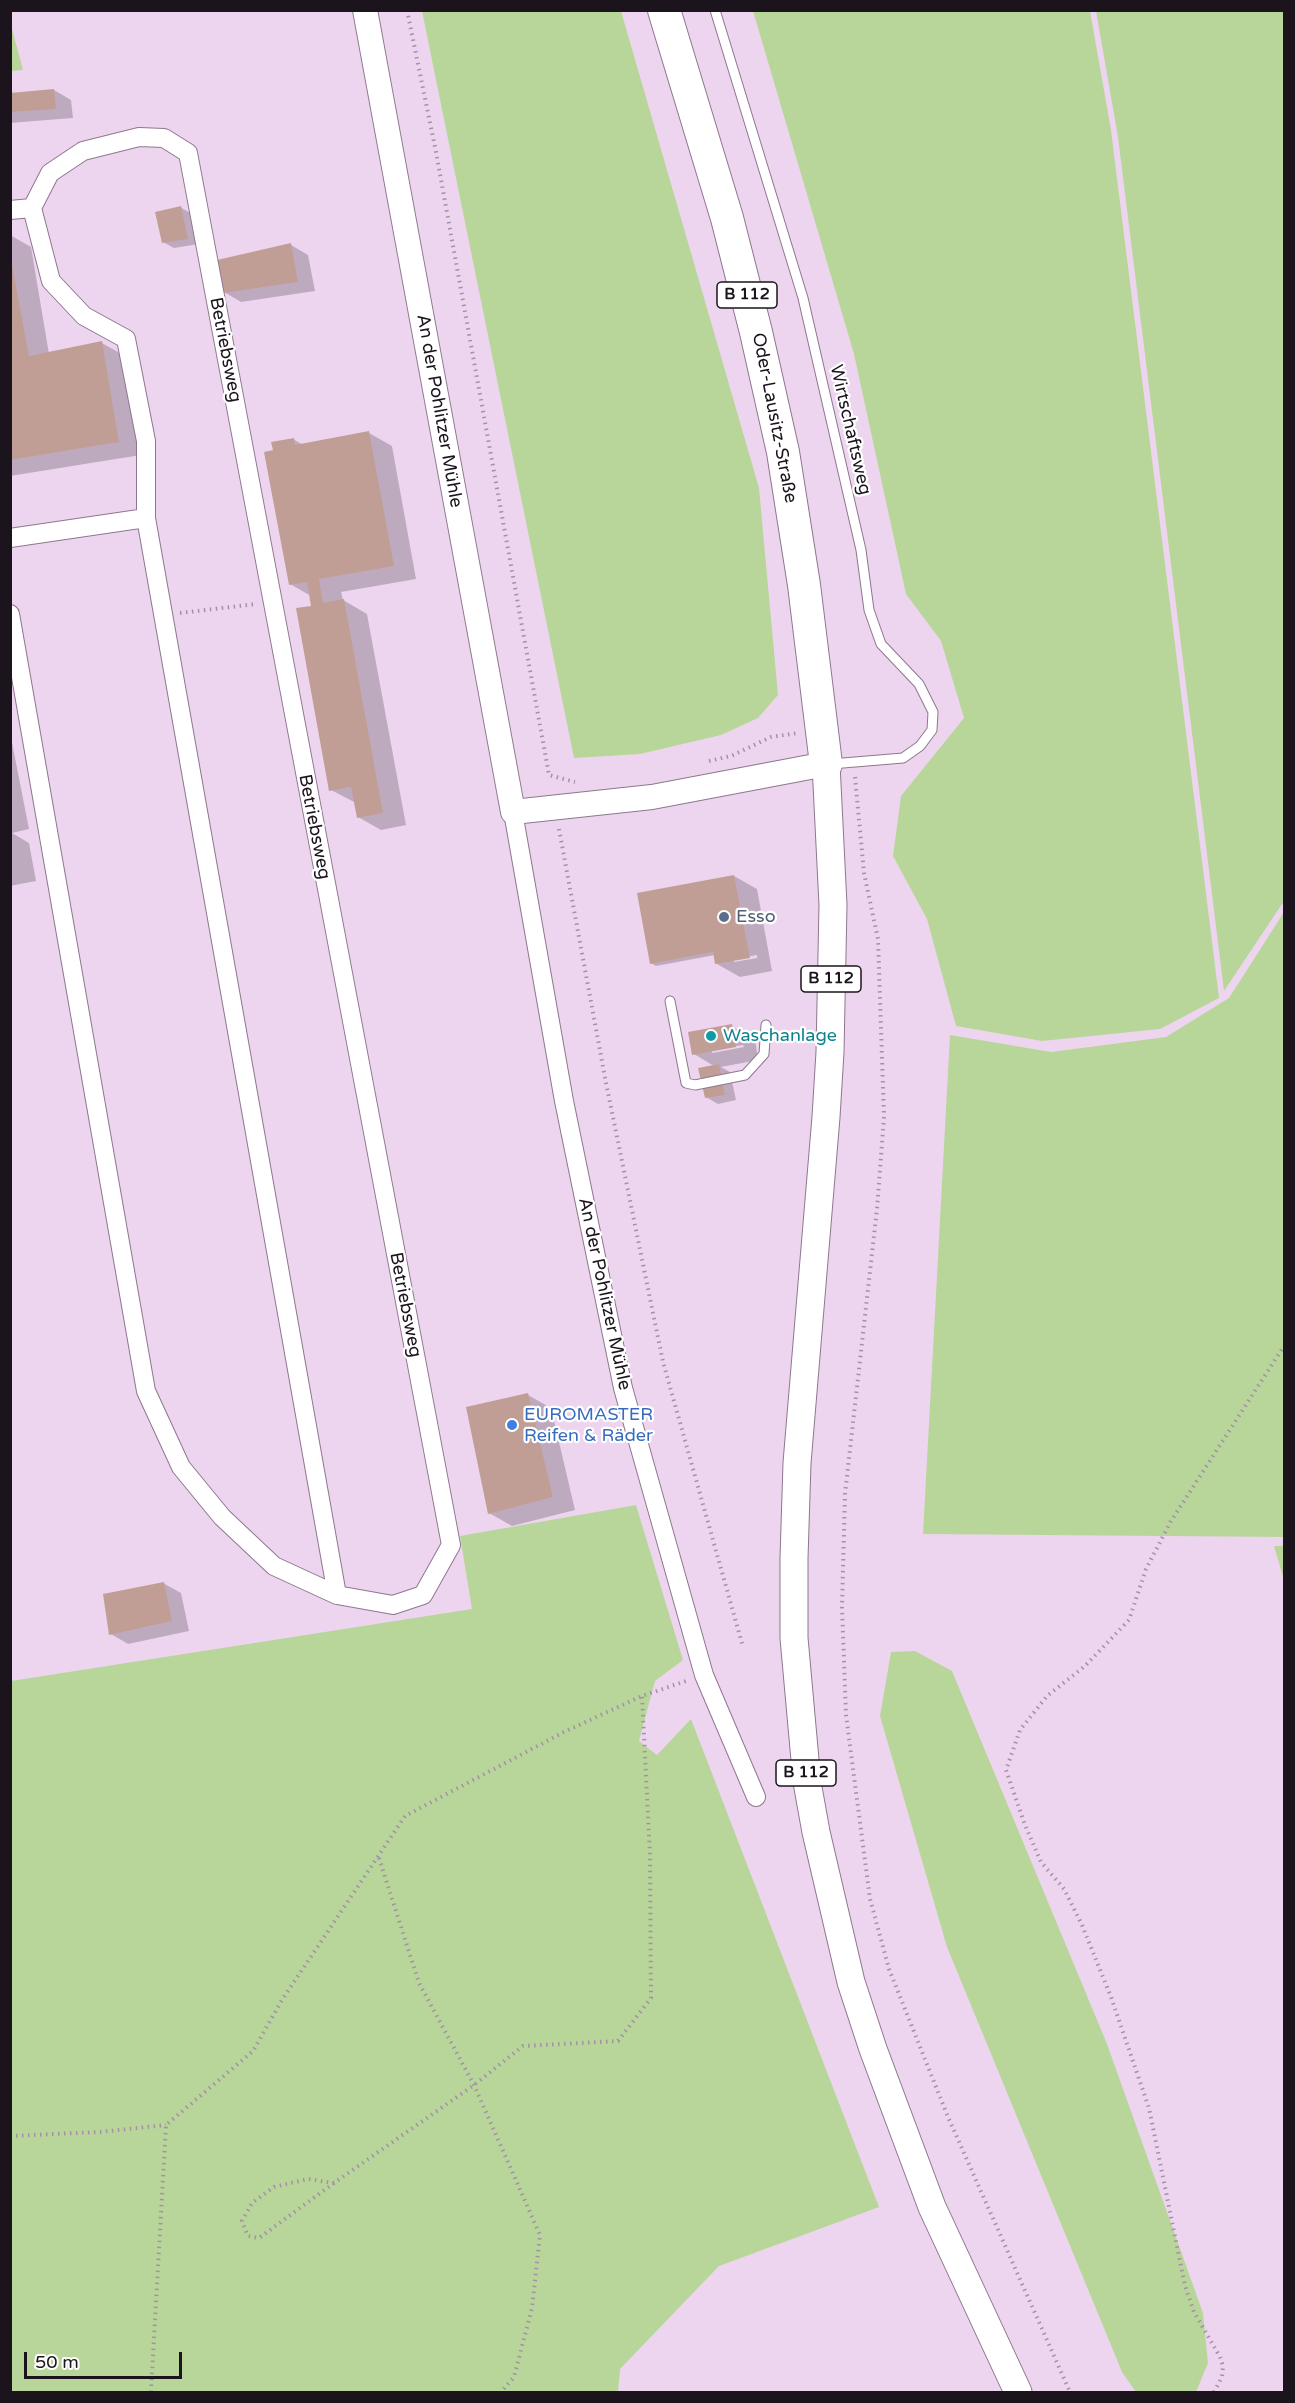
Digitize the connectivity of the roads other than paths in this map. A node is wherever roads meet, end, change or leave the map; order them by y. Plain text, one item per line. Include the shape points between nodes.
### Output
1 (365, 10) edge
2 (663, 10) edge
3 (716, 10) edge
4 (32, 208) junction
5 (10, 210) edge
6 (146, 518) junction
7 (10, 538) edge
8 (10, 614) edge
9 (840, 763) junction
10 (513, 812) junction
11 (670, 1001) dead end
12 (766, 1025) dead end
13 (337, 1595) junction
14 (756, 1797) dead end
15 (1018, 2392) edge

1 - 10 main road, An der Pohlitzer Mühle
2 - 9 highway, Oder-Lausitz-Straße / B 112 via 727,218 756,332 783,452 822,732
3 - 9 lane, Wirtschaftsweg via 803,298 861,550 869,610 880,644 919,684 933,712 932,730 920,746 903,758
4 - 5 street
4 - 6 street via 51,281 84,316 126,339 146,441
4 - 13 street, Betriebsweg via 50,173 83,152 139,137 164,138 188,153 450,1545 423,1595 393,1605
6 - 7 street
6 - 13 street
8 - 13 street, Betriebsweg via 146,1391 181,1467 222,1517 274,1566
9 - 10 main road via 652,797
9 - 15 main road, B 112 via 830,1052 797,1463 795,1649 807,1782 851,1982 873,2049 932,2207
10 - 14 street, An der Pohlitzer Mühle via 564,1101 622,1388 704,1675
11 - 12 lane via 686,1083 695,1085 745,1075 764,1054

